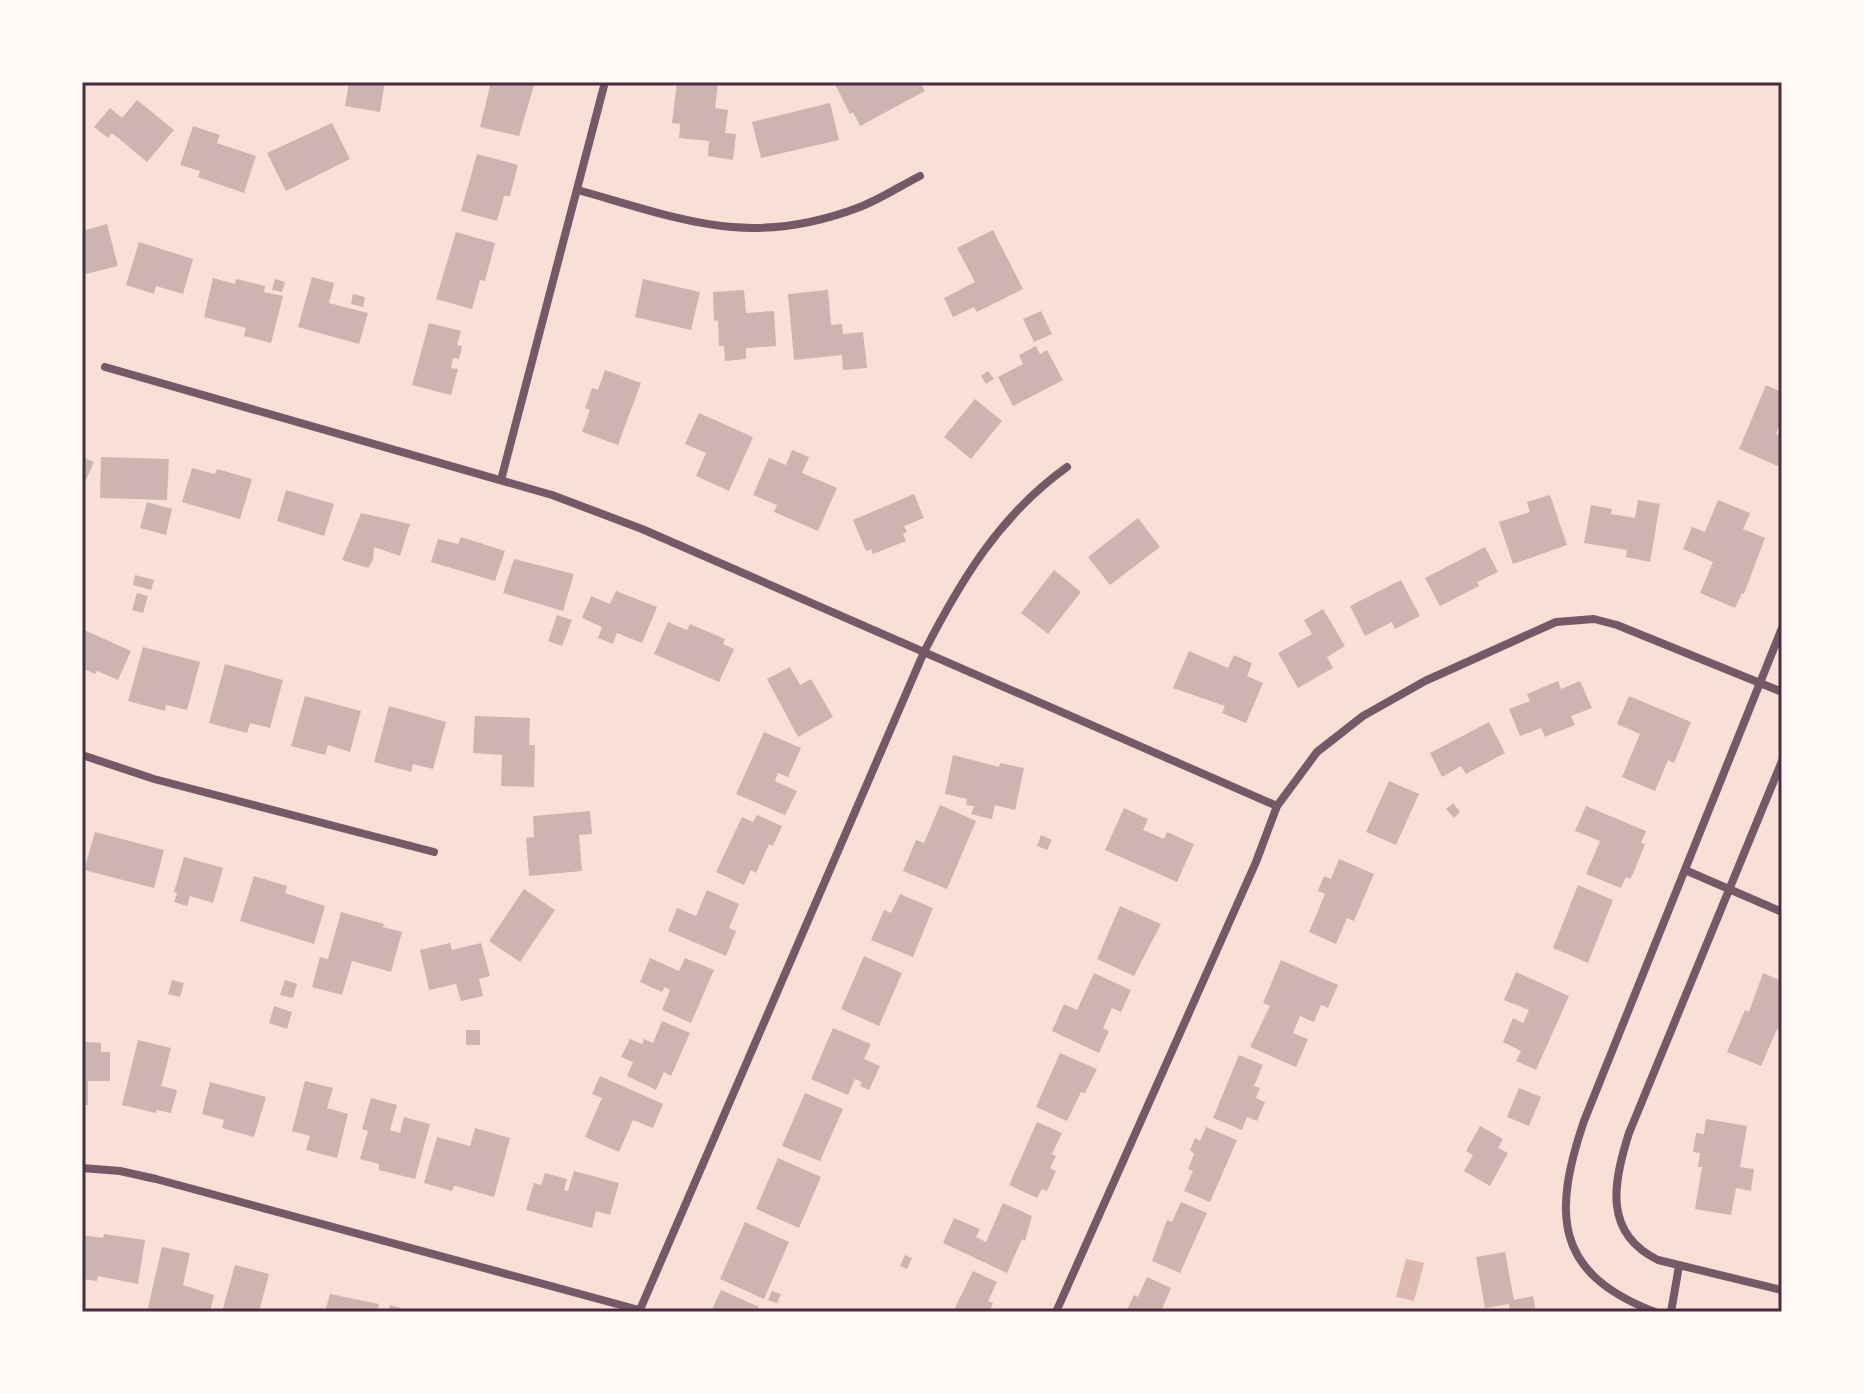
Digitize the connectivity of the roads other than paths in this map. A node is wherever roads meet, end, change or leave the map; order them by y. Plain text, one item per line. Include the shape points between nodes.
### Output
1 (605, 82) edge
2 (920, 176) dead end
3 (578, 190) junction
4 (105, 367) dead end
5 (1067, 467) dead end
6 (501, 480) junction
7 (1782, 628) edge
8 (924, 652) junction
9 (1759, 682) junction
10 (1782, 692) edge
11 (82, 755) edge
12 (1782, 761) edge
13 (1277, 806) junction
14 (434, 852) dead end
15 (1685, 870) junction
16 (1729, 889) junction
17 (1782, 912) edge
18 (82, 1168) edge
19 (1679, 1266) junction
20 (1782, 1290) edge
21 (639, 1311) edge
22 (1056, 1312) edge
23 (1655, 1312) edge
24 (1671, 1312) edge

1 - 3 street
2 - 3 street via 862,206 771,229 700,225
3 - 6 street
4 - 6 street
5 - 8 street via 1040,487 987,544
6 - 8 street via 642,529
7 - 9 street
8 - 13 street
8 - 21 street
9 - 10 street
9 - 13 street via 1617,625 1594,619 1556,622 1425,681 1363,716 1317,752
9 - 15 street
11 - 14 street via 154,779
12 - 16 street
13 - 22 street
15 - 16 street
15 - 23 street via 1584,1121 1565,1188 1568,1229 1585,1268 1607,1289
16 - 17 street
16 - 19 street via 1620,1159 1619,1223 1643,1253
18 - 21 street via 156,1179
19 - 20 street
19 - 24 street

